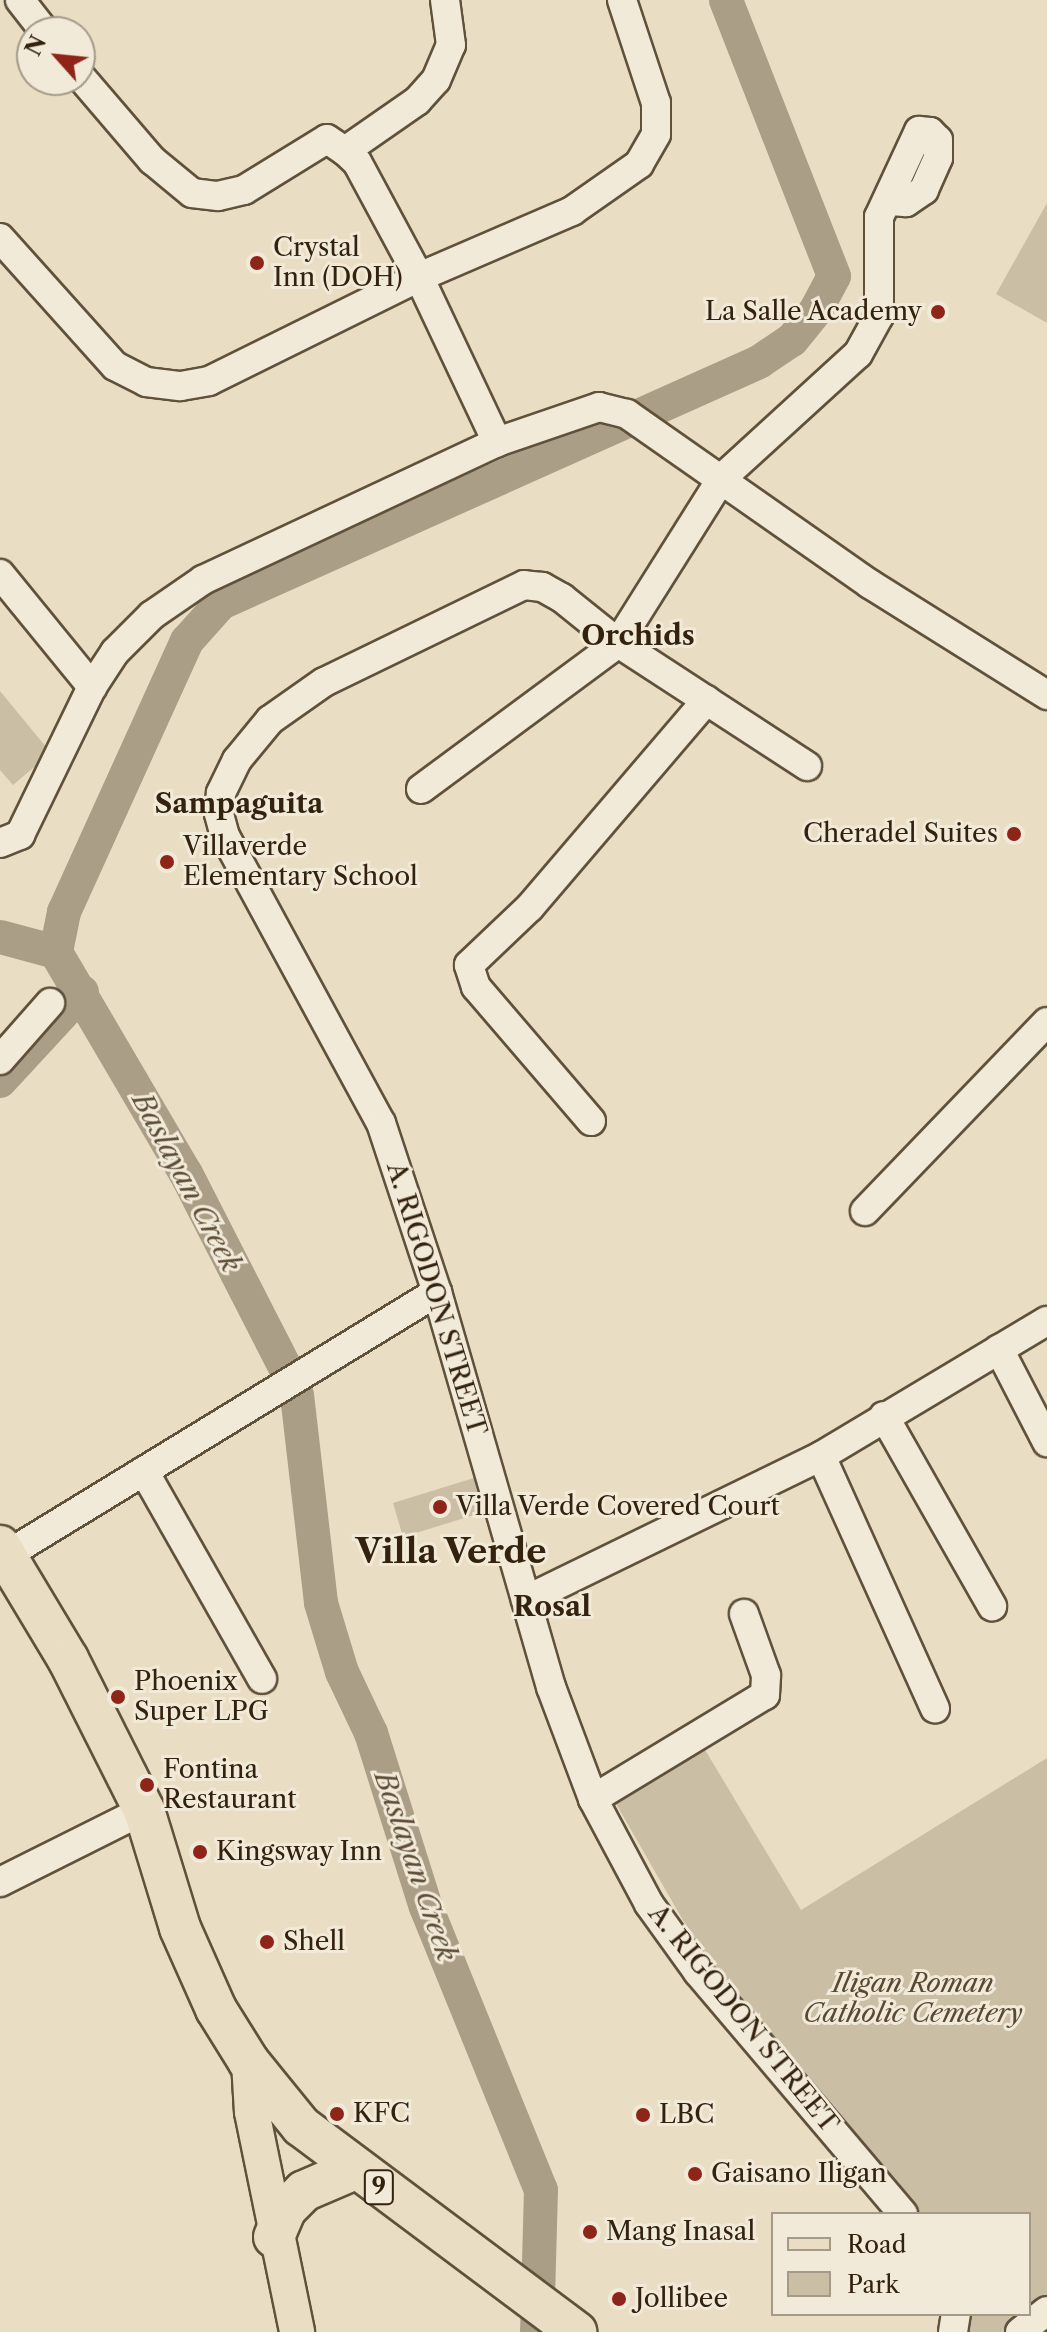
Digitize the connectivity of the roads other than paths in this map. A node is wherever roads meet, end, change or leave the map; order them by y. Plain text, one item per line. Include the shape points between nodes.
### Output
1 (20, 0) edge
2 (445, 0) edge
3 (622, 0) edge
4 (32, 16) edge
5 (96, 95) edge
6 (345, 151) junction
7 (887, 201) dead end
8 (0, 238) edge
9 (419, 277) junction
10 (497, 442) junction
11 (722, 478) junction
12 (0, 574) edge
13 (618, 643) junction
14 (92, 687) junction
15 (1047, 695) edge
16 (707, 700) junction
17 (807, 766) dead end
18 (421, 789) dead end
19 (0, 843) edge
20 (50, 1003) dead end
21 (1047, 1022) edge
22 (0, 1060) edge
23 (591, 1121) dead end
24 (865, 1211) dead end
25 (437, 1292) junction
26 (1047, 1321) edge
27 (999, 1349) junction
28 (884, 1416) junction
29 (1047, 1442) edge
30 (821, 1456) junction
31 (144, 1471) junction
32 (2, 1560) edge
33 (526, 1600) junction
34 (992, 1606) dead end
35 (744, 1614) dead end
36 (262, 1679) dead end
37 (935, 1708) dead end
38 (593, 1799) junction
39 (136, 1814) junction
40 (0, 1882) edge
41 (249, 2062) junction
42 (355, 2169) junction
43 (901, 2212) edge
44 (274, 2237) junction
45 (1047, 2311) edge
46 (566, 2328) edge
47 (297, 2332) edge
48 (1020, 2332) edge

1 - 4 street
2 - 6 street via 451,45 436,80 417,101
3 - 9 street via 656,103 656,134 639,164 572,211
5 - 6 street via 152,160 192,193 218,196 244,190 327,139
6 - 9 street via 357,162
7 - 11 street via 876,230 879,316 873,334
8 - 9 street via 115,366 146,382 181,386 209,381
9 - 10 street
10 - 11 street via 599,407 627,414
10 - 14 street via 203,580 152,615 115,652
11 - 13 street
11 - 15 street via 870,584
12 - 14 street
13 - 16 street, A. RIGODON STREET
13 - 18 street
13 - 25 street, A. RIGODON STREET via 542,587 508,589 313,690 270,720 237,760 221,793 225,836 381,1123
14 - 19 street via 20,835
16 - 17 street, A. RIGODON STREET
16 - 23 street via 530,907 469,965 476,987
20 - 22 street
21 - 24 street
25 - 31 street
25 - 33 street, A. RIGODON STREET
26 - 27 street
27 - 28 street
27 - 29 street
28 - 30 street
28 - 34 street
30 - 33 street
30 - 37 street
31 - 32 street
31 - 36 street
32 - 39 highway, 9
33 - 38 street, A. RIGODON STREET via 569,1741
35 - 38 street via 766,1675 765,1695
38 - 43 street, A. RIGODON STREET via 649,1904 698,1972
39 - 40 street
39 - 41 highway, 9 via 216,2009
41 - 42 highway, 9 via 301,2126
41 - 44 main road via 252,2112
42 - 44 highway via 304,2191 286,2209
42 - 46 highway, 9
44 - 47 main road
45 - 48 street

